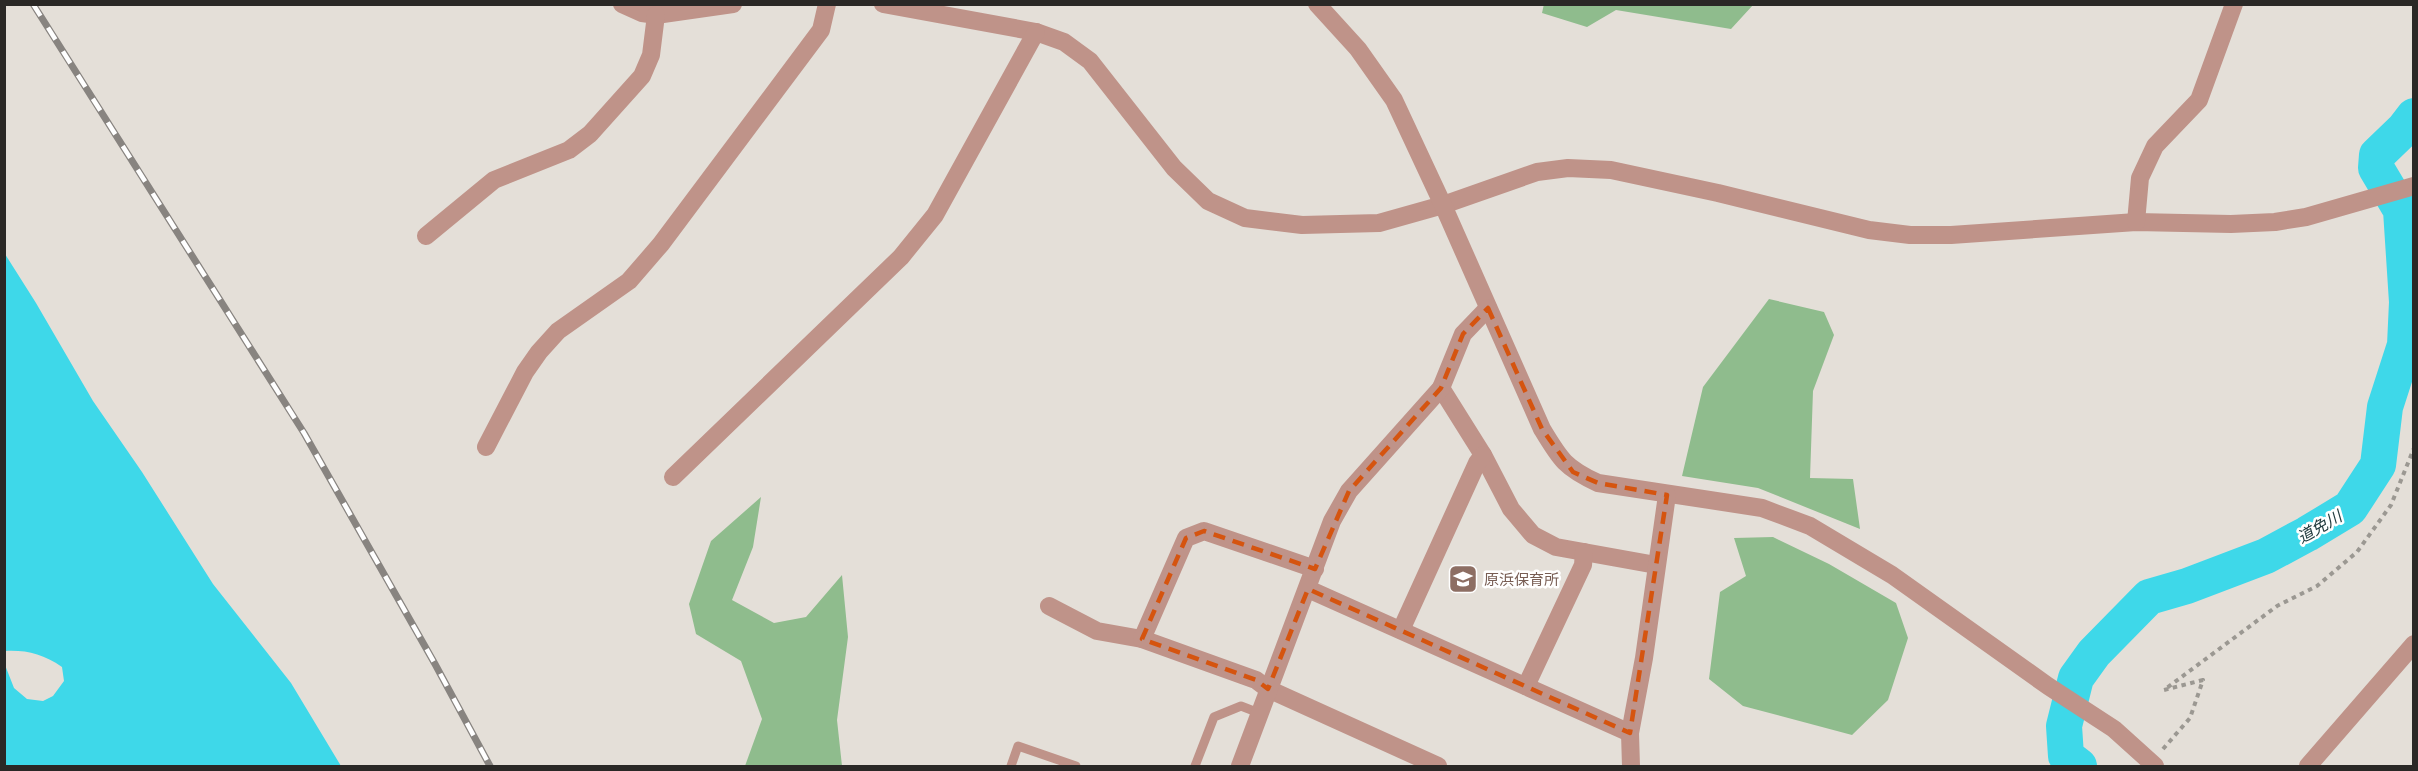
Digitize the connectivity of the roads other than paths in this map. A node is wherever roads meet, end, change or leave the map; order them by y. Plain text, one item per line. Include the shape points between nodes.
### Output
1 (622, 4) edge
2 (733, 4) edge
3 (826, 4) edge
4 (883, 4) edge
5 (1317, 4) edge
6 (2234, 4) edge
7 (648, 11) edge
8 (1036, 32) junction
9 (2414, 186) edge
10 (1443, 205) junction
11 (2136, 222) junction
12 (426, 236) dead end
13 (1488, 308) junction
14 (1441, 388) junction
15 (486, 447) dead end
16 (1483, 455) junction
17 (673, 477) dead end
18 (1667, 495) junction
19 (1584, 552) junction
20 (1656, 565) junction
21 (1315, 569) junction
22 (1308, 589) junction
23 (1049, 606) dead end
24 (1401, 630) junction
25 (1142, 639) junction
26 (2414, 644) edge
27 (1526, 686) junction
28 (1268, 689) junction
29 (1259, 714) junction
30 (1630, 733) junction
31 (2153, 764) edge
32 (1011, 766) edge
33 (1076, 766) edge
34 (1195, 766) edge
35 (1240, 766) edge
36 (1438, 766) edge
37 (1631, 766) edge
38 (2308, 766) edge

1 - 7 street
2 - 7 street via 693,12
3 - 15 street via 821,30 661,244 629,281 558,331 539,352
4 - 8 street
5 - 10 street via 1394,99
6 - 11 street via 2199,100 2155,146 2140,178
7 - 12 street via 651,55 642,76 590,134 569,150 494,180
8 - 10 street via 1064,42 1090,61 1174,168 1208,201 1245,218 1302,225 1379,223
8 - 17 street via 934,215 901,257
9 - 11 street via 2275,222
10 - 11 street via 1537,172 1568,168 1611,170 1869,230 1910,235
10 - 13 street
13 - 14 street via 1463,334
13 - 18 street via 1542,429 1573,472 1598,483
14 - 16 street
14 - 21 street via 1349,491 1332,521
16 - 19 street via 1511,509 1533,535 1556,547
16 - 24 street
18 - 20 street
18 - 31 street via 1762,508 1810,526 1892,575 2114,729
19 - 20 street
19 - 27 street via 1583,565
20 - 30 street
21 - 22 street
21 - 25 street via 1204,531 1186,538
22 - 24 street
22 - 28 street
23 - 25 street via 1097,631
24 - 27 street
25 - 28 street via 1257,680
26 - 38 street
27 - 30 street
28 - 29 street
28 - 36 street
29 - 34 lane via 1241,706 1214,717
29 - 35 street
30 - 37 street
32 - 33 lane via 1018,746

